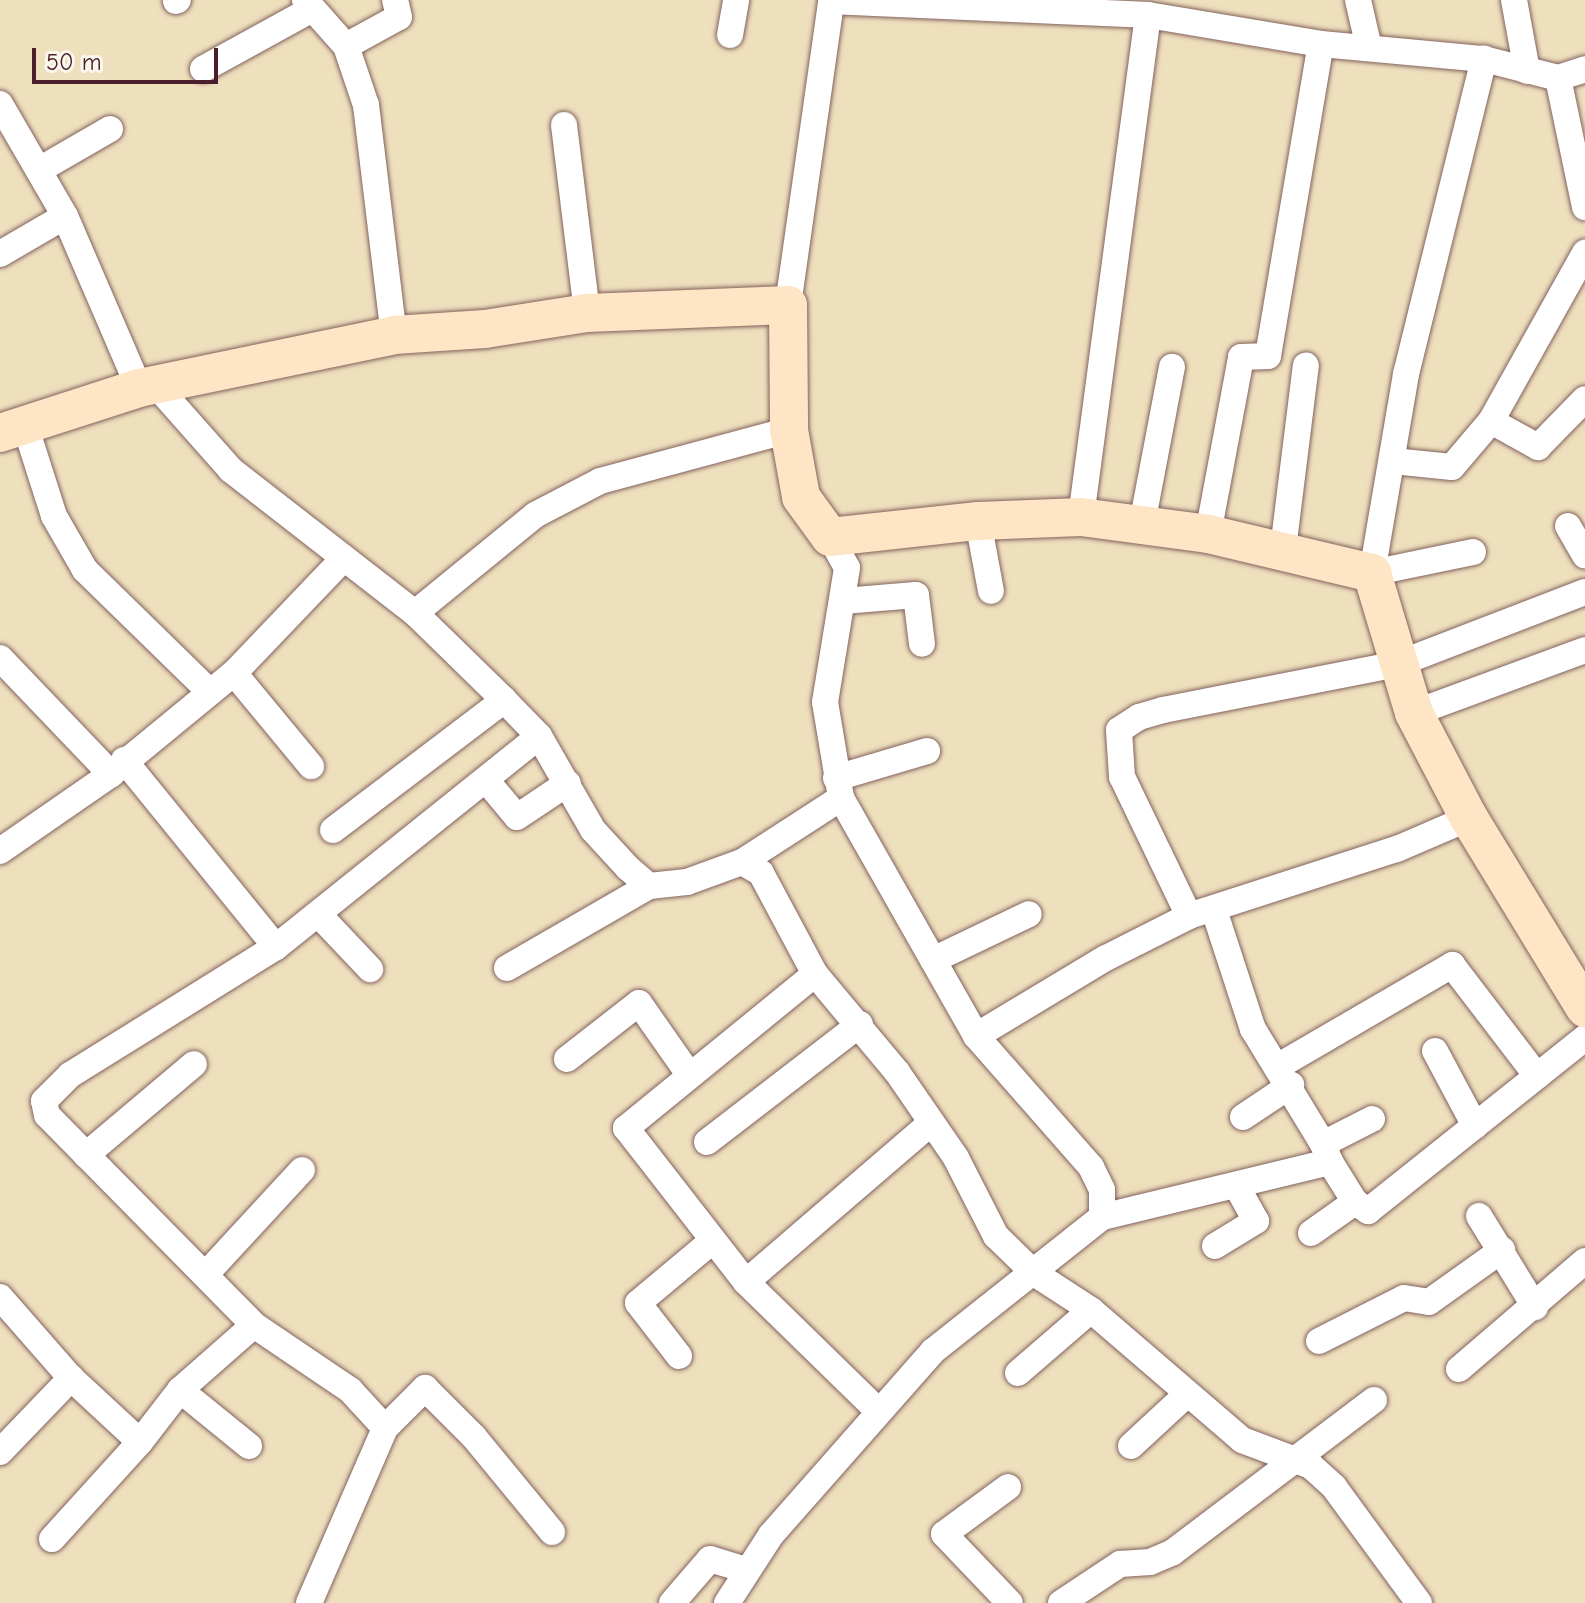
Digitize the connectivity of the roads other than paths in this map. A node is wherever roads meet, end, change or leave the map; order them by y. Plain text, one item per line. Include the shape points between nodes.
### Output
1 (395, 0) edge
2 (736, 0) edge
3 (1358, 0) edge
4 (1514, 0) edge
5 (827, 1) edge
6 (874, 1) edge
7 (308, 4) edge
8 (1186, 11) edge
9 (1148, 15) junction
10 (730, 35) dead end
11 (1321, 44) junction
12 (346, 46) junction
13 (1369, 48) junction
14 (1484, 59) junction
15 (203, 69) dead end
16 (1585, 69) edge
17 (1527, 71) junction
18 (1558, 78) junction
19 (0, 104) edge
20 (564, 125) dead end
21 (110, 129) dead end
22 (39, 170) junction
23 (1585, 207) edge
24 (65, 216) junction
25 (1585, 253) edge
26 (0, 254) edge
27 (788, 305) junction
28 (587, 313) junction
29 (394, 335) junction
30 (1306, 365) dead end
31 (1172, 367) dead end
32 (147, 386) junction
33 (1585, 399) edge
34 (1491, 421) junction
35 (12, 428) edge
36 (789, 430) junction
37 (1393, 461) junction
38 (1081, 517) junction
39 (978, 521) junction
40 (1142, 524) junction
41 (1568, 526) dead end
42 (1208, 534) junction
43 (830, 537) junction
44 (1283, 549) junction
45 (1473, 552) dead end
46 (1585, 555) edge
47 (344, 558) junction
48 (1372, 573) junction
49 (991, 591) dead end
50 (1585, 592) edge
51 (843, 601) junction
52 (415, 613) junction
53 (922, 644) dead end
54 (1585, 650) edge
55 (0, 658) edge
56 (1398, 664) junction
57 (234, 673) junction
58 (208, 690) junction
59 (504, 700) junction
60 (1414, 713) junction
61 (539, 736) junction
62 (927, 751) dead end
63 (311, 766) dead end
64 (118, 767) junction
65 (486, 780) junction
66 (568, 783) junction
67 (839, 788) junction
68 (1469, 818) junction
69 (333, 830) dead end
70 (0, 851) edge
71 (742, 862) junction
72 (649, 886) junction
73 (1202, 913) junction
74 (318, 914) junction
75 (1029, 914) dead end
76 (276, 947) junction
77 (933, 960) junction
78 (507, 968) dead end
79 (370, 969) dead end
80 (815, 974) junction
81 (1585, 1008) edge
82 (860, 1024) junction
83 (976, 1036) junction
84 (1585, 1038) edge
85 (1435, 1051) dead end
86 (567, 1059) dead end
87 (194, 1064) dead end
88 (688, 1073) junction
89 (1284, 1076) junction
90 (1537, 1076) junction
91 (1243, 1117) dead end
92 (1372, 1119) dead end
93 (931, 1123) junction
94 (1475, 1126) junction
95 (707, 1142) dead end
96 (1327, 1153) junction
97 (86, 1155) junction
98 (302, 1170) dead end
99 (1238, 1188) junction
100 (1355, 1202) junction
101 (1479, 1216) dead end
102 (1102, 1217) junction
103 (1311, 1233) dead end
104 (711, 1242) junction
105 (1215, 1246) dead end
106 (1502, 1250) junction
107 (1582, 1269) edge
108 (207, 1273) junction
109 (1034, 1273) junction
110 (746, 1282) junction
111 (0, 1297) edge
112 (1535, 1307) junction
113 (1091, 1310) junction
114 (254, 1325) junction
115 (1319, 1341) dead end
116 (679, 1356) dead end
117 (1459, 1369) dead end
118 (1018, 1373) dead end
119 (71, 1378) junction
120 (180, 1390) junction
121 (1185, 1396) junction
122 (1374, 1400) dead end
123 (877, 1410) junction
124 (385, 1428) junction
125 (140, 1442) junction
126 (249, 1446) dead end
127 (1131, 1446) dead end
128 (0, 1452) edge
129 (1292, 1458) junction
130 (1008, 1487) dead end
131 (552, 1532) dead end
132 (52, 1539) dead end
133 (746, 1570) junction
134 (309, 1603) edge
135 (672, 1603) edge
136 (727, 1603) edge
137 (1010, 1603) edge
138 (1061, 1603) edge
139 (1419, 1603) edge

1 - 12 street via 399,17
2 - 10 street
3 - 13 street
4 - 17 street
5 - 6 street
5 - 27 street
6 - 9 street
7 - 12 street
7 - 15 street
8 - 9 street
8 - 11 street
9 - 38 street
11 - 13 street
11 - 42 street via 1268,356 1241,357
12 - 29 street via 366,105
13 - 14 street
14 - 17 street
14 - 37 street via 1406,374
16 - 18 street
17 - 18 street
18 - 23 street
19 - 22 street
20 - 28 street
21 - 22 street
22 - 24 street
24 - 26 street
24 - 32 street
25 - 34 street
27 - 28 street
27 - 36 street
28 - 29 street via 485,329
29 - 32 street
30 - 44 street
31 - 40 street
32 - 35 street
32 - 47 street via 231,470
33 - 34 street via 1538,447
34 - 37 street via 1452,467
35 - 58 street via 85,570
36 - 43 street via 801,497
36 - 52 street via 600,481 535,515
37 - 48 street
38 - 39 street
38 - 40 street
39 - 43 street
39 - 49 street
40 - 42 street
41 - 46 street
42 - 44 street
43 - 51 street via 847,568
44 - 48 street
45 - 48 street
47 - 52 street
47 - 57 street
48 - 56 street
50 - 56 street
51 - 53 street via 916,595
51 - 67 street via 825,702
52 - 59 street
54 - 60 street
55 - 64 street
56 - 60 street
56 - 73 street via 1163,710 1119,730 1122,777
57 - 58 street
57 - 63 street
58 - 64 street
59 - 61 street
59 - 69 street
60 - 68 street
61 - 65 street
61 - 66 street
62 - 67 street
64 - 70 street
64 - 76 street
65 - 66 street via 517,817
65 - 74 street
66 - 72 street via 611,855
67 - 71 street
67 - 77 street
68 - 73 street via 1397,849
68 - 81 street
71 - 72 street via 687,882
71 - 80 street via 761,873
72 - 78 street
73 - 83 street via 1106,958
73 - 89 street via 1253,1029
74 - 76 street
74 - 79 street
75 - 77 street
76 - 97 street via 57,1085 44,1101 47,1115
77 - 83 street
80 - 82 street
80 - 88 street
82 - 93 street
82 - 95 street
83 - 102 street via 1091,1167 1102,1190
84 - 90 street
85 - 94 street
86 - 88 street via 639,1003
87 - 97 street
88 - 104 street via 626,1128
89 - 90 street via 1452,965
89 - 91 street
89 - 96 street
90 - 94 street
92 - 96 street
93 - 109 street via 996,1236
93 - 110 street
94 - 100 street via 1368,1211
96 - 99 street
96 - 100 street
97 - 108 street
98 - 108 street
99 - 102 street
99 - 105 street via 1256,1221
100 - 103 street
101 - 106 street
102 - 109 street
104 - 110 street
104 - 116 street via 638,1303
106 - 112 street
106 - 115 street via 1429,1302 1404,1298
107 - 112 street
108 - 114 street
109 - 113 street
109 - 123 street via 933,1351
110 - 123 street
111 - 119 street
112 - 117 street
113 - 118 street
113 - 121 street
114 - 120 street
114 - 124 street via 350,1390
119 - 125 street
119 - 128 street
120 - 125 street
120 - 126 street
121 - 127 street
121 - 129 street via 1242,1440
122 - 129 street
123 - 133 street
124 - 131 street via 425,1388 474,1437
124 - 134 street
125 - 132 street
129 - 138 street via 1173,1552 1150,1562 1120,1564
129 - 139 street via 1311,1466 1334,1487
130 - 137 street via 944,1534
133 - 135 street via 710,1559
133 - 136 street

